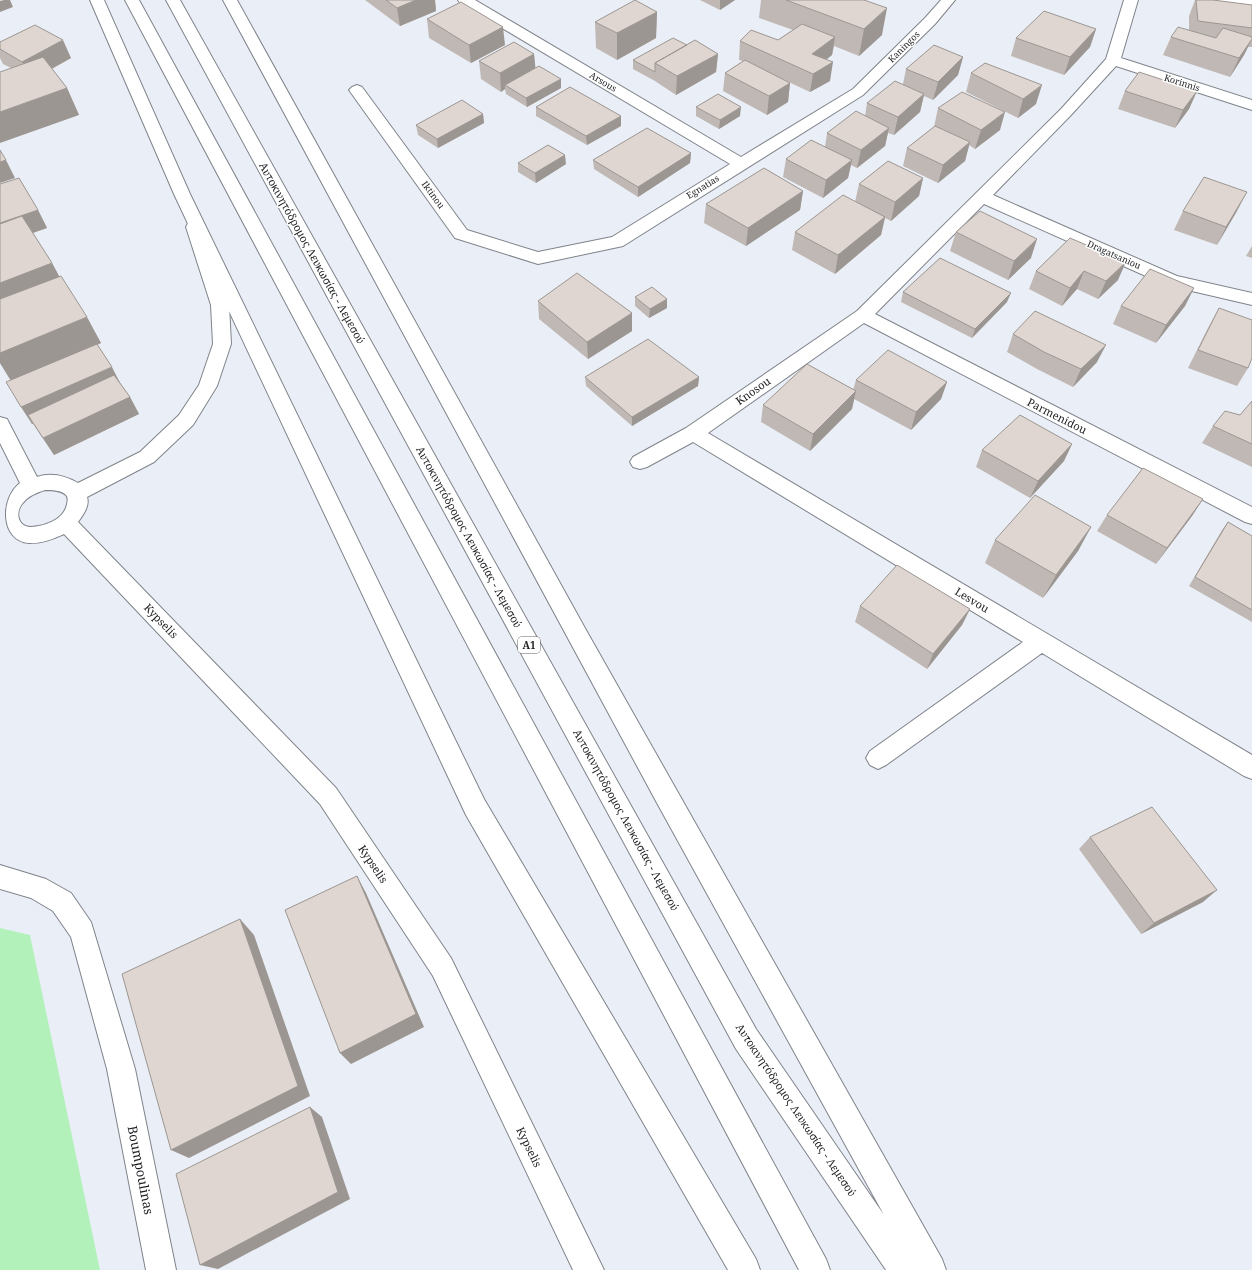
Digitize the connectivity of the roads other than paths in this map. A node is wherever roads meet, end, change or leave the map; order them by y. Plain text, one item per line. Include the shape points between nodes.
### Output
1 (97, 0) edge
2 (230, 0) edge
3 (948, 0) edge
4 (1131, 0) edge
5 (1221, 0) edge
6 (473, 2) edge
7 (174, 3) edge
8 (1252, 4) edge
9 (136, 8) edge
10 (1113, 60) junction
11 (357, 90) dead end
12 (858, 92) joint
13 (1252, 105) edge
14 (741, 164) junction
15 (182, 194) junction
16 (981, 196) junction
17 (538, 258) joint
18 (1252, 298) edge
19 (863, 315) junction
20 (0, 424) edge
21 (692, 433) junction
22 (640, 462) dead end
23 (32, 486) junction
24 (76, 493) junction
25 (1252, 516) edge
26 (66, 523) junction
27 (4, 526) edge
28 (1041, 642) junction
29 (878, 758) dead end
30 (1252, 768) edge
31 (0, 877) edge
32 (161, 1270) edge
33 (588, 1270) edge
34 (745, 1270) edge
35 (815, 1270) edge
36 (904, 1270) edge
37 (931, 1270) edge

1 - 15 main road
2 - 37 main road via 498,492
3 - 12 main road, Kaningos
4 - 10 main road
5 - 8 main road
6 - 14 main road, Arsous
7 - 36 main road, Αυτοκινητόδρομος Λευκωσίας - Λεμεσού / A1 via 746,1039
9 - 35 main road
10 - 13 main road, Korinnis
10 - 16 main road via 1066,112
11 - 17 main road, Iktinou via 461,234
12 - 14 main road, Egnatias
14 - 17 main road, Egnatias via 617,242
15 - 24 main road via 220,305 222,344 208,386 186,420 146,457
15 - 34 main road via 475,807
16 - 18 main road, Dragatsaniou via 1172,281
16 - 19 main road
19 - 21 main road, Knosou
19 - 25 main road, Parmenidou
20 - 23 main road
21 - 22 main road, Knosou
21 - 28 main road, Lesvou
23 - 24 main road via 58,482 69,486
23 - 27 main road via 20,493 11,503
24 - 26 main road via 78,502 75,513
26 - 27 main road via 55,530 27,535
26 - 33 main road, Kypselis via 328,796 442,967
28 - 29 main road
28 - 30 main road, Lesvou
31 - 32 main road, Boumpoulinas via 37,888 62,902 82,931 121,1070

